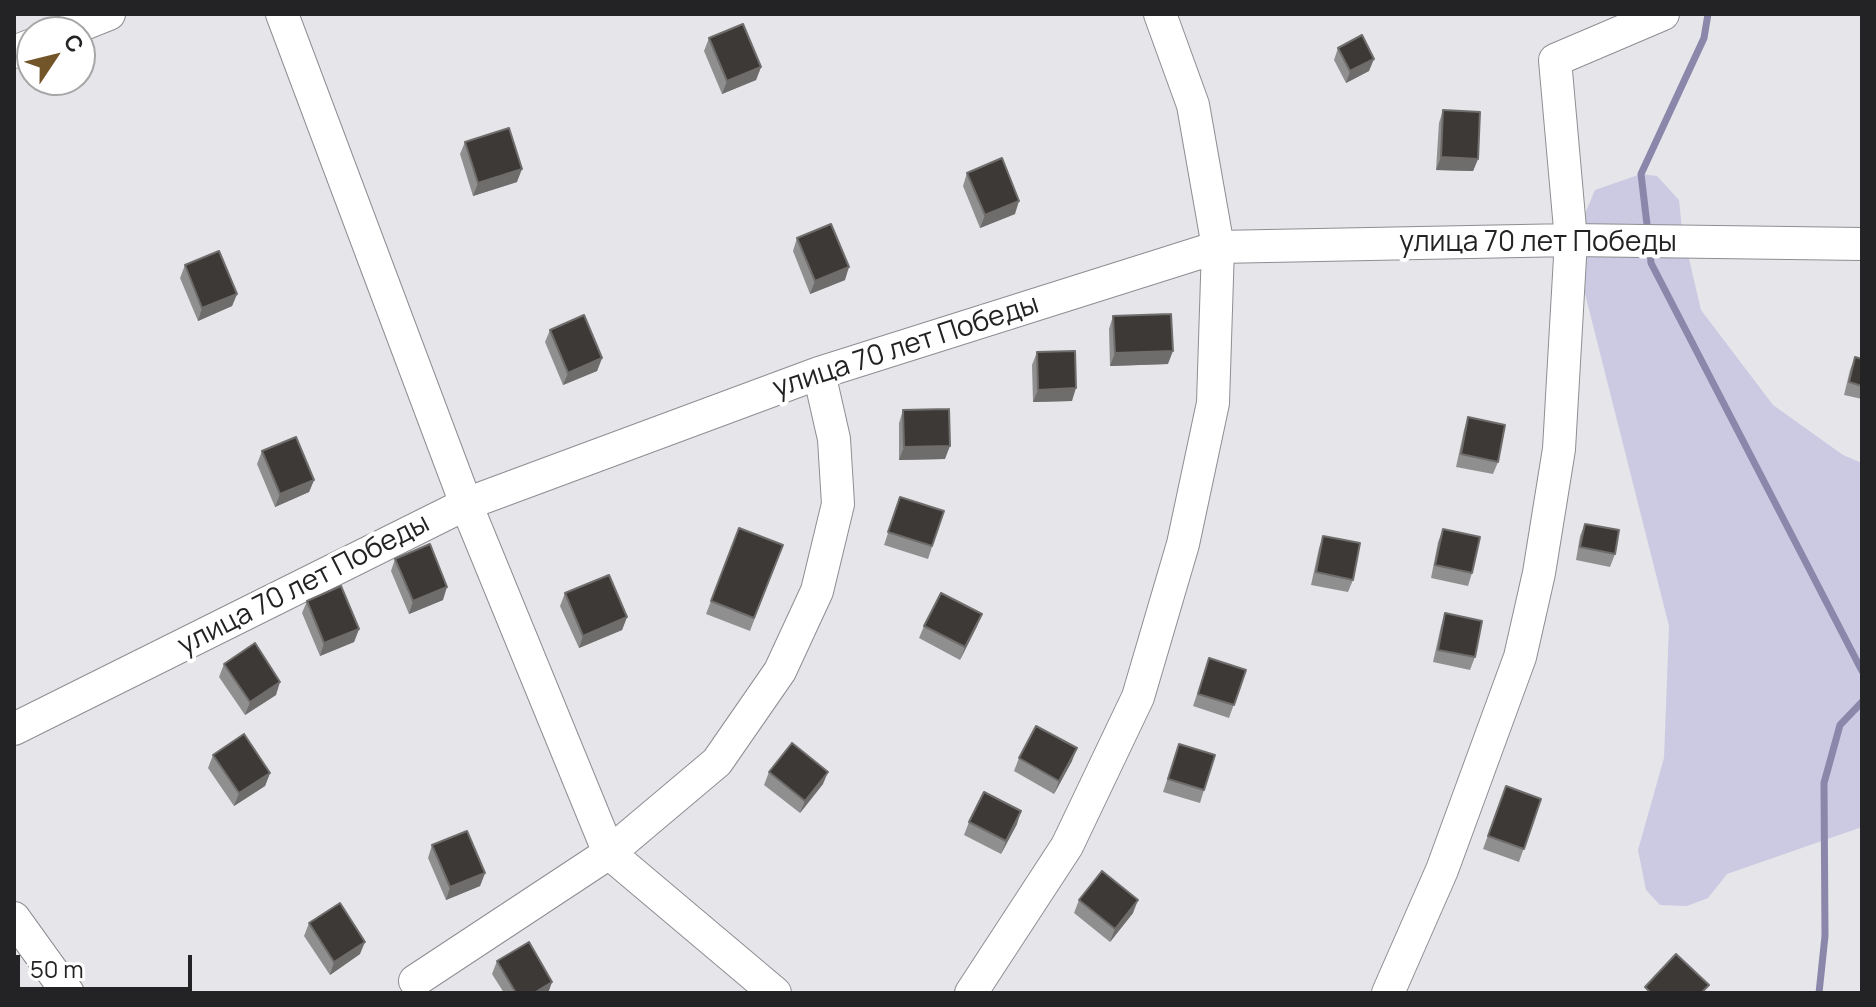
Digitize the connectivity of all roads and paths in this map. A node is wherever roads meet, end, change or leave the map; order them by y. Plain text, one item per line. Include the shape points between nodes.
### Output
1 (282, 14) edge
2 (1160, 14) edge
3 (1663, 14) edge
4 (1571, 240) junction
5 (1862, 244) edge
6 (1218, 247) junction
7 (819, 373) junction
8 (466, 504) junction
9 (14, 729) edge
10 (609, 853) junction
11 (14, 918) edge
12 (415, 981) dead end
13 (68, 993) edge
14 (775, 993) edge
15 (971, 993) edge
16 (1388, 993) edge

1 - 8 street
2 - 6 street via 1193,105
3 - 4 street via 1555,60
4 - 5 street, улица 70 лет Победы
4 - 6 street, улица 70 лет Победы
4 - 16 street via 1559,449 1520,657 1442,870
6 - 7 street, улица 70 лет Победы
6 - 15 street via 1213,403 1183,544 1138,697 1067,846
7 - 8 street, улица 70 лет Победы
7 - 10 street via 834,439 838,504 817,591 780,671 717,762
8 - 9 street, улица 70 лет Победы
8 - 10 street
10 - 12 street
10 - 14 street
11 - 13 street

